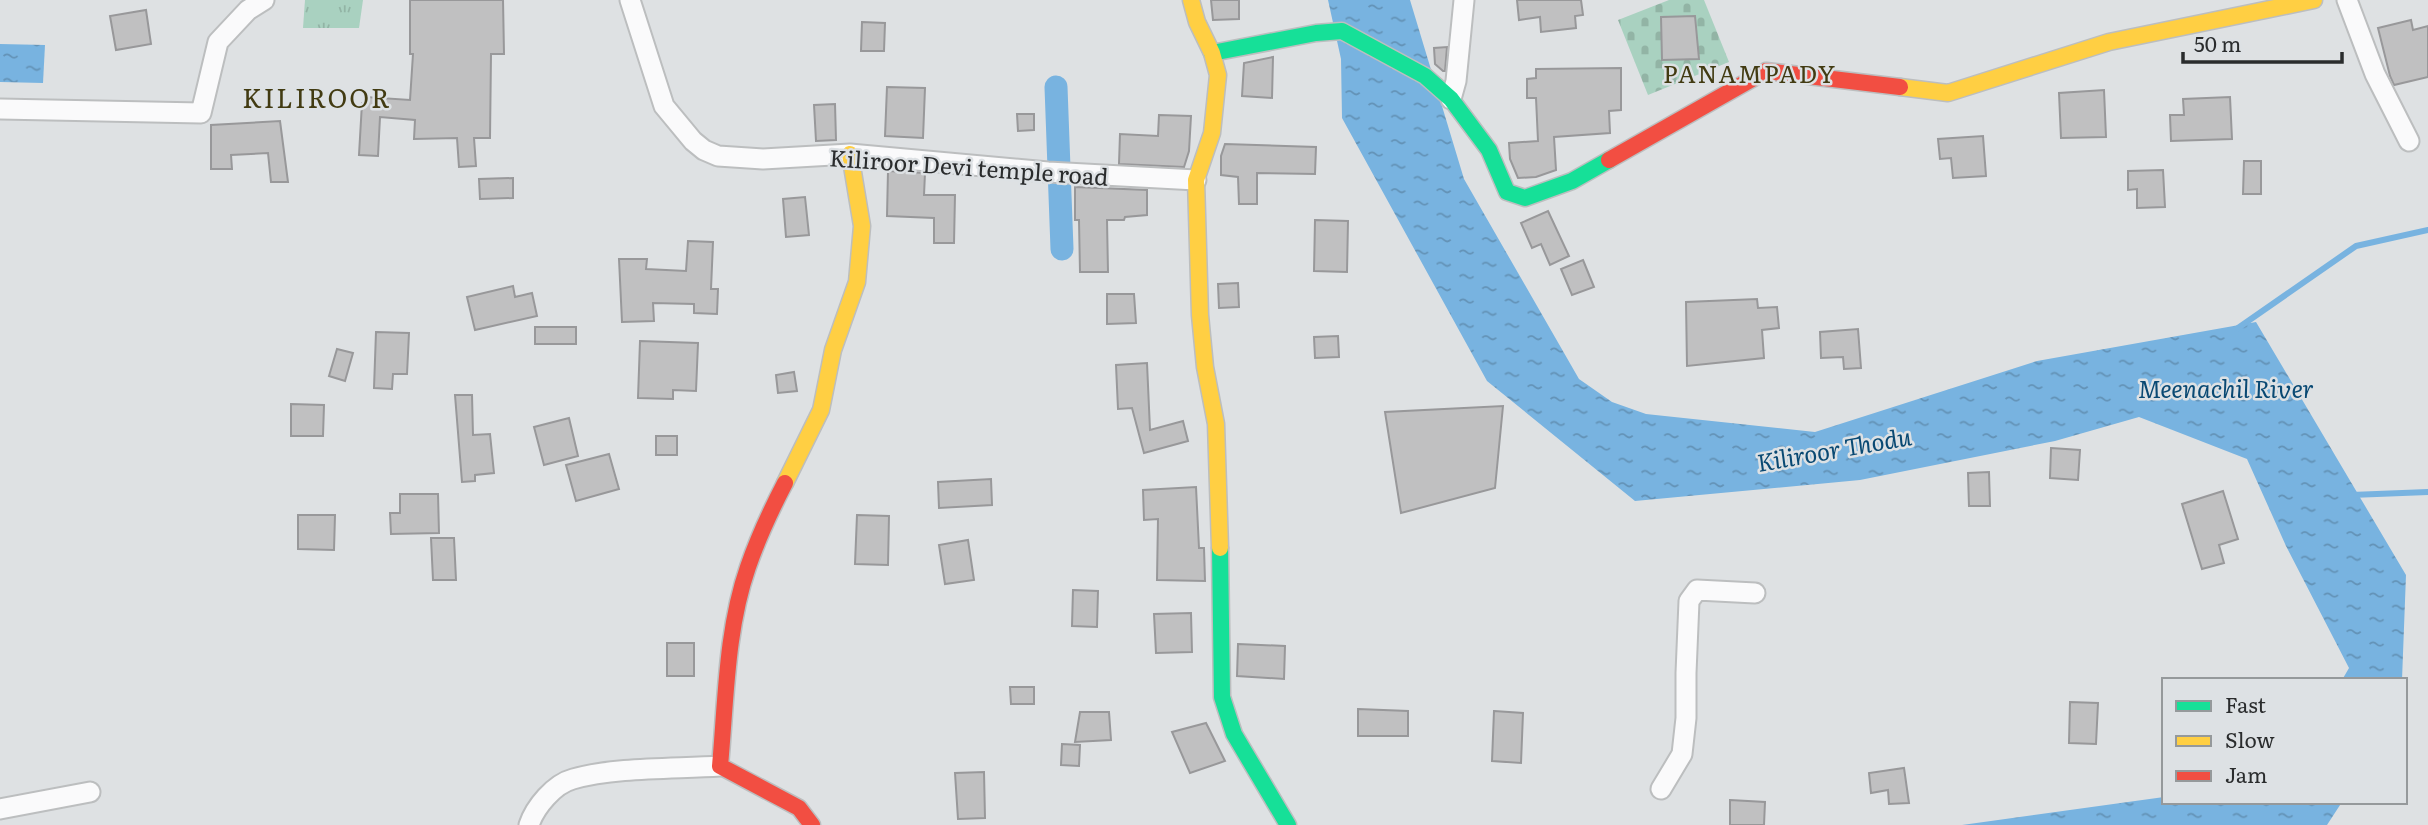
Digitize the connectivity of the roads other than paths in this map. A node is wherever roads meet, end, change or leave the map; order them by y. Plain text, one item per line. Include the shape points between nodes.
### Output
1 (264, 0) edge
2 (1191, 0) edge
3 (1464, 0) edge
4 (2314, 0) edge
5 (2347, 0) edge
6 (637, 5) edge
7 (1212, 53) junction
8 (1446, 95) junction
9 (0, 109) edge
10 (2409, 141) dead end
11 (850, 154) junction
12 (1196, 180) junction
13 (1755, 593) dead end
14 (720, 766) junction
15 (1661, 789) dead end
16 (90, 792) dead end
17 (0, 809) edge
18 (529, 825) edge
19 (813, 825) edge
20 (1288, 825) edge

1 - 9 street via 218,42 201,113
2 - 7 street
3 - 8 street via 1457,68
4 - 8 street via 2109,42 1948,93 1766,71 1572,181 1525,198 1507,191 1489,150
5 - 10 street via 2375,74
6 - 11 street, Kiliroor Devi temple road via 664,106 704,150 718,156 763,159
7 - 8 street via 1342,31 1425,76
7 - 12 street via 1218,75 1212,133
11 - 12 street, Kiliroor Devi temple road
11 - 14 street via 862,226 857,282 833,350 821,410 747,569 732,636
12 - 20 street via 1200,314 1219,473 1222,696 1234,734
13 - 15 street via 1697,590 1689,601 1682,754
14 - 18 street via 571,779 551,792
14 - 19 street via 799,807
16 - 17 street

